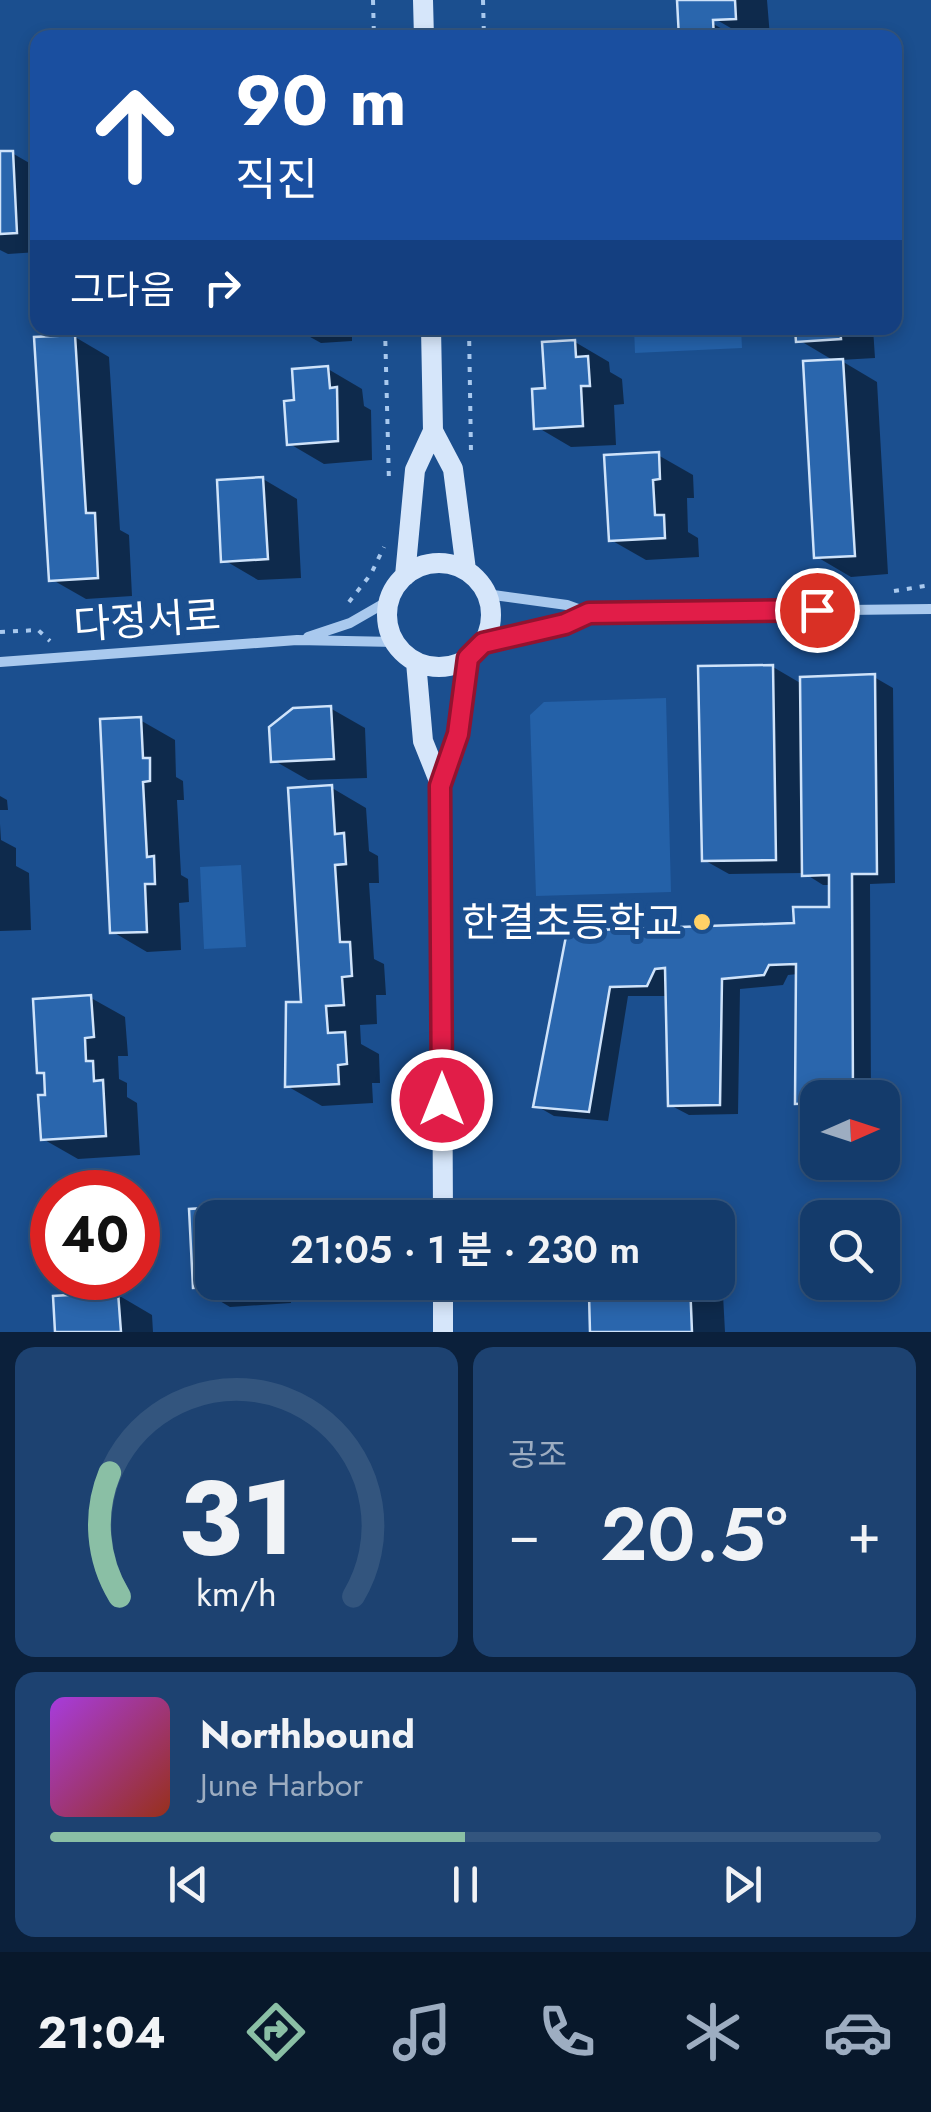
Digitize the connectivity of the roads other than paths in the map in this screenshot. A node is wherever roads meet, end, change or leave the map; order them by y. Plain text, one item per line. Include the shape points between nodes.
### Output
1 (423, 0) edge
2 (424, 30) edge
3 (430, 335) edge
4 (433, 431) junction
5 (466, 570) junction
6 (405, 576) junction
7 (486, 594) junction
8 (390, 600) junction
9 (931, 609) edge
10 (589, 613) junction
11 (298, 640) junction
12 (395, 642) junction
13 (475, 651) junction
14 (0, 662) edge
15 (416, 662) junction
16 (440, 786) junction
17 (443, 1200) edge
18 (443, 1300) edge
19 (444, 1332) edge

1 - 2 street
3 - 4 street
4 - 5 street via 453,469
4 - 6 street via 415,470
5 - 6 street via 434,563
5 - 7 street
6 - 8 street
7 - 10 street
7 - 13 street via 491,610
8 - 11 street via 350,623
8 - 12 street
9 - 10 street
10 - 13 street
11 - 12 street
11 - 14 street, 다정서로
12 - 15 street
13 - 15 street via 434,667
13 - 16 street
15 - 16 street via 423,740
16 - 17 street
18 - 19 street

